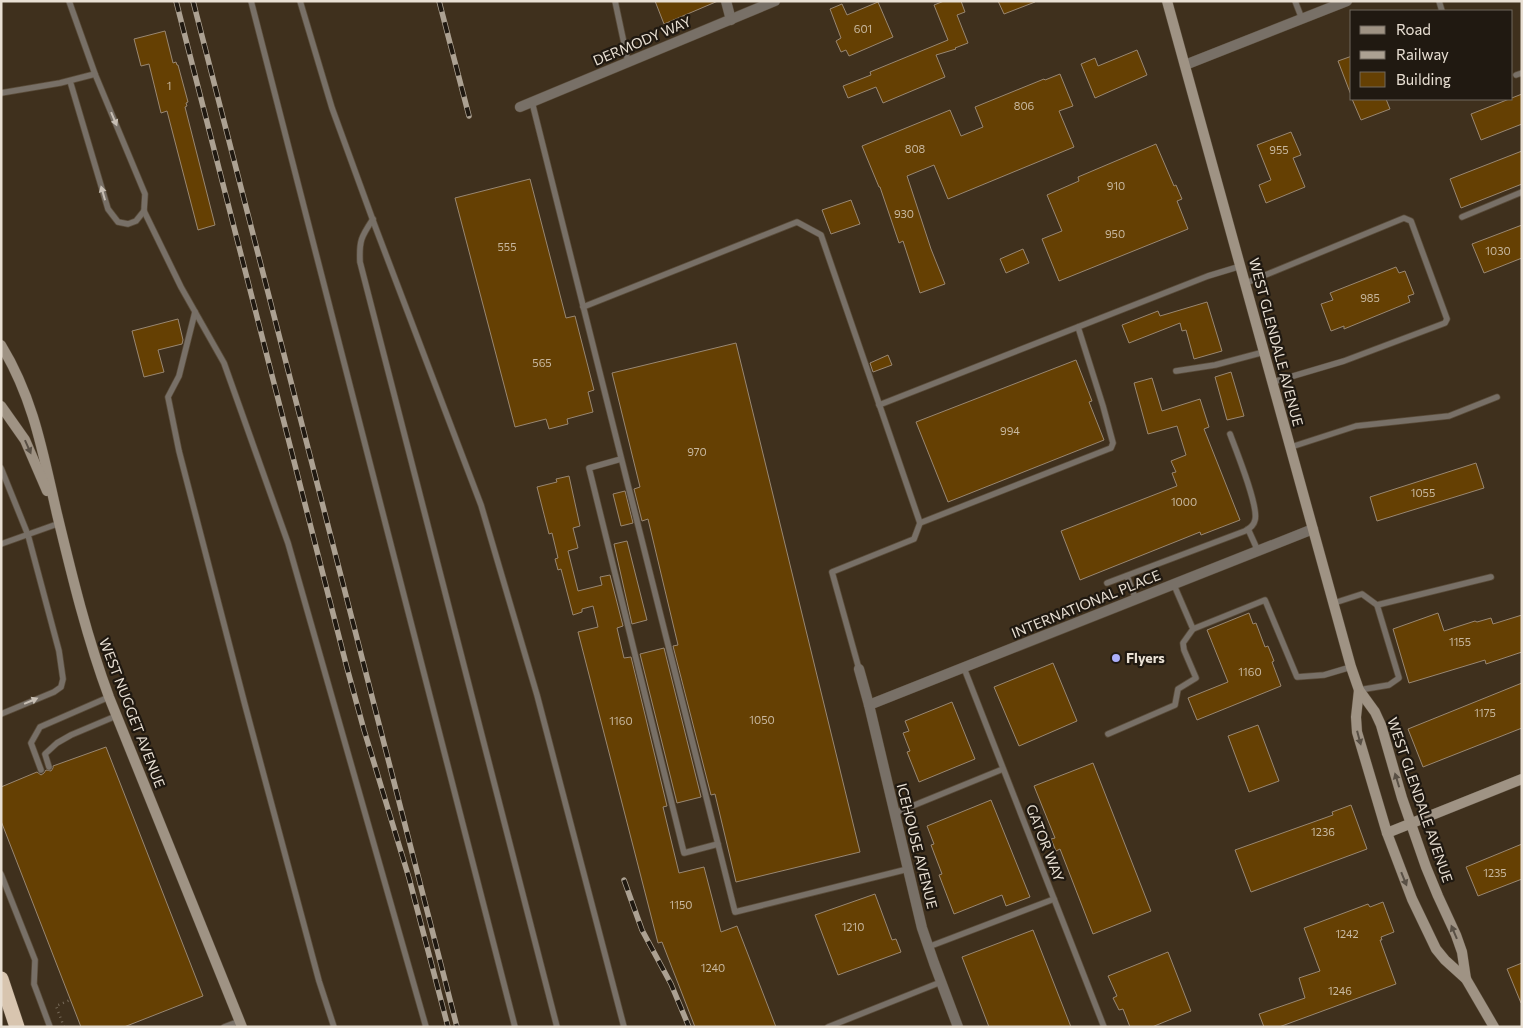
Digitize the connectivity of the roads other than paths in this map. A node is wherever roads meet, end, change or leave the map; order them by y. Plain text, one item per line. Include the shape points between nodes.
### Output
1 (69, 1) edge
2 (251, 1) edge
3 (300, 1) edge
4 (615, 1) edge
5 (726, 1) edge
6 (774, 1) edge
7 (1167, 1) edge
8 (1295, 1) edge
9 (1347, 1) edge
10 (1302, 19) junction
11 (730, 20) junction
12 (628, 62) junction
13 (1185, 65) junction
14 (95, 74) junction
15 (70, 81) junction
16 (1, 93) edge
17 (532, 102) junction
18 (520, 107) dead end
19 (1522, 192) edge
20 (144, 211) junction
21 (1462, 217) dead end
22 (372, 219) junction
23 (1241, 266) junction
24 (1246, 283) junction
25 (583, 307) junction
26 (195, 312) junction
27 (1078, 327) junction
28 (1, 345) edge
29 (1264, 352) junction
30 (1176, 371) dead end
31 (1273, 382) junction
32 (1497, 397) dead end
33 (879, 405) junction
34 (1, 406) edge
35 (1230, 434) dead end
36 (1290, 447) junction
37 (621, 459) junction
38 (1, 468) edge
39 (58, 518) junction
40 (920, 523) junction
41 (1248, 529) junction
42 (1313, 529) junction
43 (28, 535) junction
44 (1, 544) edge
45 (1258, 552) junction
46 (1127, 576) junction
47 (1491, 577) dead end
48 (1107, 584) dead end
49 (1174, 584) junction
50 (1136, 600) junction
51 (1334, 602) junction
52 (1377, 605) junction
53 (1193, 629) junction
54 (1351, 667) junction
55 (964, 668) junction
56 (859, 669) joint
57 (1359, 690) junction
58 (108, 697) junction
59 (869, 705) junction
60 (1, 714) edge
61 (116, 716) junction
62 (1108, 734) dead end
63 (49, 767) dead end
64 (41, 770) dead end
65 (1004, 770) junction
66 (1522, 779) edge
67 (895, 813) junction
68 (1410, 824) junction
69 (1386, 833) junction
70 (718, 844) junction
71 (908, 869) junction
72 (1, 874) edge
73 (1054, 899) junction
74 (928, 947) junction
75 (1, 979) edge
76 (1466, 979) junction
77 (941, 982) junction
78 (241, 1024) edge
79 (17, 1027) edge
80 (50, 1027) edge
81 (224, 1027) edge
82 (334, 1027) edge
83 (426, 1027) edge
84 (515, 1027) edge
85 (557, 1027) edge
86 (624, 1027) edge
87 (828, 1027) edge
88 (958, 1027) edge
89 (1104, 1027) edge
90 (1494, 1027) edge

1 - 14 lane
2 - 84 lane
3 - 22 lane via 332,108
4 - 12 lane
5 - 11 street
6 - 11 street, DERMODY WAY
7 - 13 main road, WEST GLENDALE AVENUE
8 - 10 lane
9 - 10 street
10 - 13 street
11 - 12 street, DERMODY WAY
12 - 17 street, DERMODY WAY
13 - 23 main road, WEST GLENDALE AVENUE
14 - 15 lane
14 -> 20 lane via 145,194
15 - 16 lane
20 -> 15 lane via 136,221 128,224 118,222 108,209
17 - 18 street, DERMODY WAY
17 - 25 lane
19 - 21 lane
20 - 26 lane
22 - 85 lane via 360,244 360,262
22 - 86 lane via 481,505 538,694
23 - 24 main road, WEST GLENDALE AVENUE
23 - 27 lane
24 - 29 main road, WEST GLENDALE AVENUE
24 - 31 lane via 1404,218 1411,221 1447,319 1445,323 1344,361
25 - 33 lane via 797,222 821,235
25 - 37 lane
26 - 82 lane via 179,376 168,397 243,696
26 - 83 lane via 224,363 288,543
27 - 33 lane
27 - 40 lane via 1103,406 1113,443 1111,448
28 - 39 main road, WEST NUGGET AVENUE via 14,365 28,399
29 - 30 lane
29 - 31 main road, WEST GLENDALE AVENUE
31 - 36 main road, WEST GLENDALE AVENUE
32 - 36 lane via 1449,416 1356,426
33 - 40 lane
34 -> 39 main road via 25,440
35 - 41 lane via 1255,506 1255,521
36 - 42 main road, WEST GLENDALE AVENUE
37 - 70 lane
37 - 70 lane via 588,468 684,853
38 - 43 lane
39 - 43 lane
39 - 58 main road, WEST NUGGET AVENUE via 86,630
40 - 56 lane via 914,539 832,572
41 - 45 lane
41 - 46 lane
42 - 45 street, INTERNATIONAL PLACE
42 - 51 main road, WEST GLENDALE AVENUE
43 - 44 lane
60 -> 43 lane via 54,692 61,687 63,679 59,651
45 - 49 street, INTERNATIONAL PLACE
46 - 48 lane
46 - 50 lane
47 - 52 lane
49 - 50 street, INTERNATIONAL PLACE
49 - 53 lane
50 - 55 street, INTERNATIONAL PLACE
51 - 52 lane via 1362,594
51 - 54 main road, WEST GLENDALE AVENUE
52 - 57 lane via 1399,678 1388,685
53 - 54 lane via 1265,600 1297,677 1324,675
53 - 62 lane via 1183,643 1196,678 1178,689 1175,705
54 - 57 main road, WEST GLENDALE AVENUE
55 - 59 street, INTERNATIONAL PLACE
55 - 65 lane, GATOR WAY
56 - 59 street, ICEHOUSE AVENUE
68 -> 57 main road, WEST GLENDALE AVENUE via 1381,726
57 -> 69 main road, WEST GLENDALE AVENUE via 1357,732
58 - 61 main road, WEST NUGGET AVENUE
58 - 64 lane via 40,727 31,743
59 - 67 street, ICEHOUSE AVENUE
61 - 63 lane via 57,743 45,754
61 - 78 main road, WEST NUGGET AVENUE
65 - 67 lane
65 - 73 lane, GATOR WAY
66 - 68 main road
67 - 71 street, ICEHOUSE AVENUE
68 - 69 main road
76 -> 68 main road, WEST GLENDALE AVENUE via 1456,935
69 -> 76 main road, WEST GLENDALE AVENUE via 1436,949
70 - 71 lane via 735,912
71 - 74 street, ICEHOUSE AVENUE
72 - 80 lane via 35,960 34,984
73 - 74 lane
73 - 89 lane, GATOR WAY
74 - 77 street, ICEHOUSE AVENUE
75 - 79 highway
76 - 90 main road, WEST GLENDALE AVENUE
77 - 87 lane
77 - 88 street, ICEHOUSE AVENUE
78 - 81 lane

